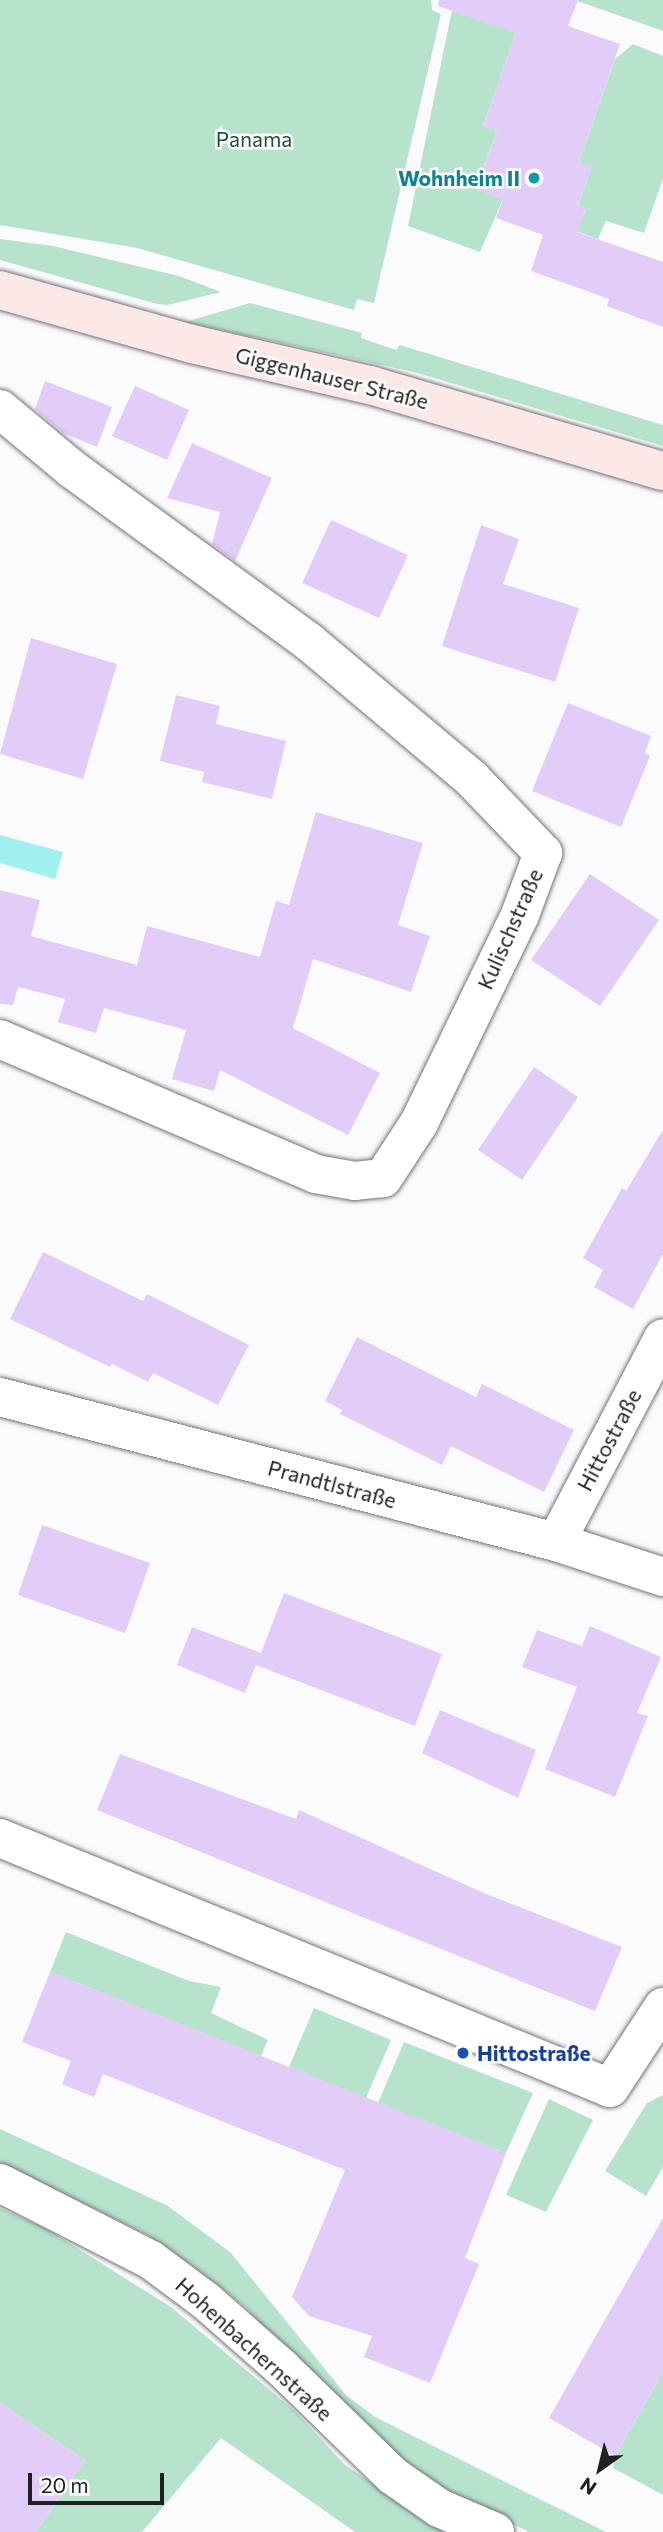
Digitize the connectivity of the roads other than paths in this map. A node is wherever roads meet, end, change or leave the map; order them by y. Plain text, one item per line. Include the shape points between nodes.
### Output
1 (0, 290) edge
2 (0, 409) edge
3 (663, 471) edge
4 (0, 1039) edge
5 (663, 1338) edge
6 (0, 1397) edge
7 (556, 1542) junction
8 (663, 1577) edge
9 (0, 1838) edge
10 (662, 2013) edge
11 (0, 2183) edge
12 (495, 2532) edge

1 - 3 main road, Giggenhauser Straße via 192,344 370,384
2 - 4 street, Kulischstraße via 72,469 319,650 472,779 543,853 520,915 419,1123 383,1178 355,1181 316,1174
5 - 7 street, Hittostraße
6 - 7 street, Prandtlstraße
7 - 8 street, Prandtlstraße
9 - 10 street via 610,2088
11 - 12 street, Hohenbachernstraße via 151,2260 234,2326 393,2476 439,2508

